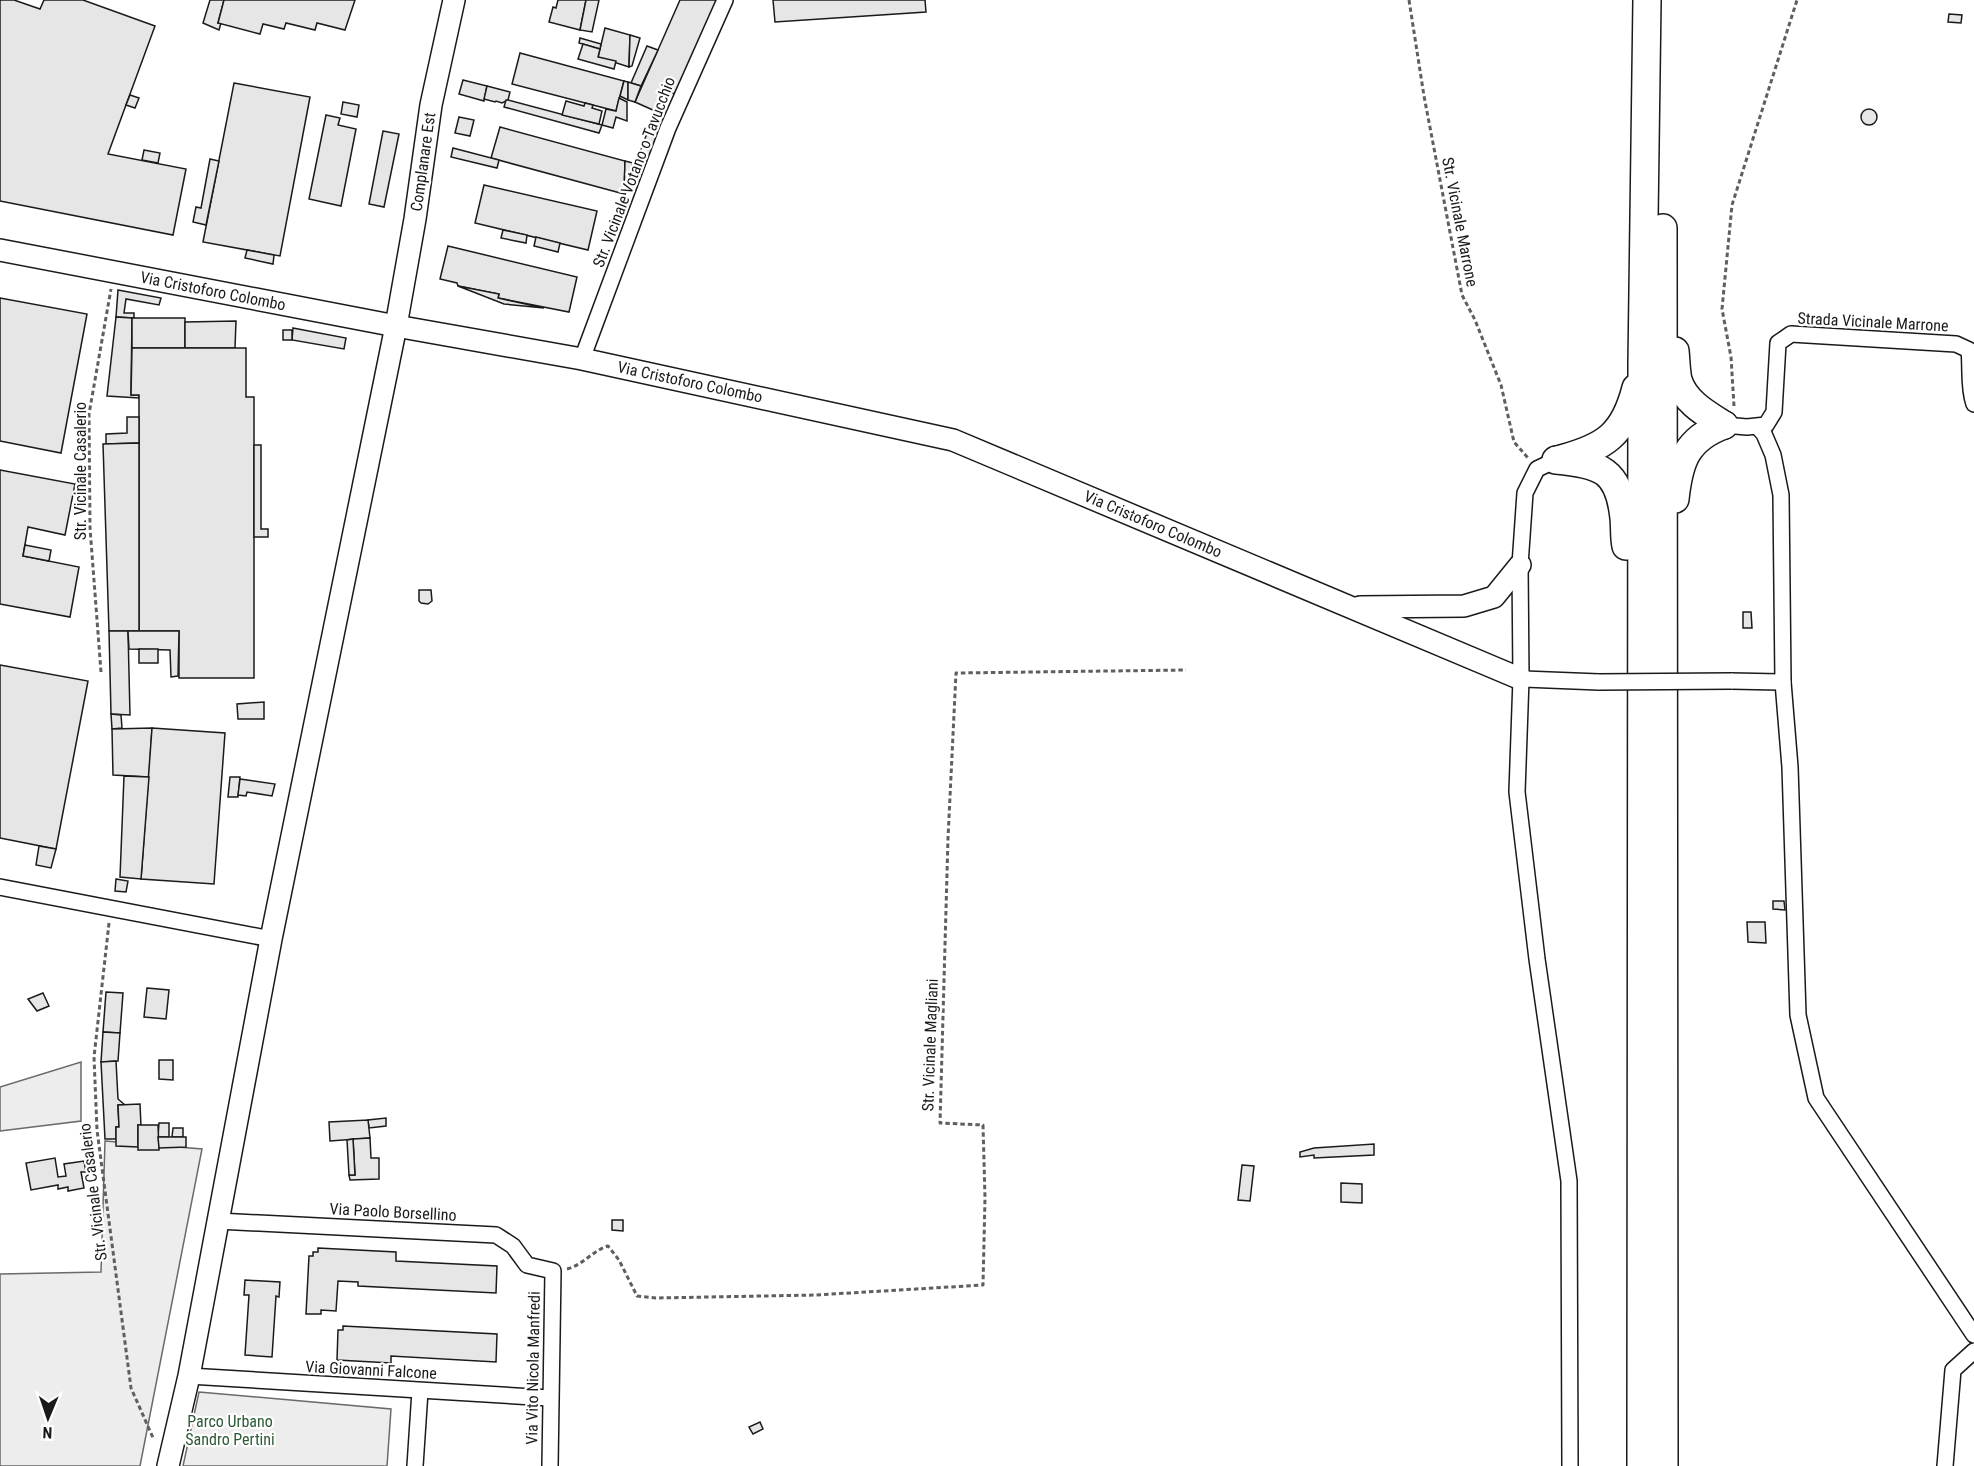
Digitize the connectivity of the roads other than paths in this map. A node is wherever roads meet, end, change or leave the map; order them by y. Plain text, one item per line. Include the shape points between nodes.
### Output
1 (454, 0) edge
2 (724, 0) edge
3 (1647, 0) edge
4 (1660, 0) edge
5 (0, 250) edge
6 (1663, 309) junction
7 (396, 326) junction
8 (582, 359) junction
9 (1642, 364) junction
10 (1974, 404) edge
11 (1729, 425) junction
12 (1758, 427) junction
13 (1547, 464) junction
14 (1521, 565) junction
15 (1663, 567) junction
16 (1353, 608) junction
17 (1642, 609) junction
18 (1521, 679) junction
19 (1783, 682) junction
20 (0, 886) edge
21 (272, 939) junction
22 (218, 1221) junction
23 (553, 1271) joint
24 (1974, 1335) edge
25 (1974, 1352) edge
26 (189, 1377) junction
27 (420, 1391) junction
28 (550, 1398) junction
29 (168, 1466) edge
30 (415, 1466) edge
31 (550, 1466) edge
32 (1570, 1466) edge
33 (1641, 1466) edge
34 (1664, 1466) edge
35 (1945, 1466) edge

1 - 7 main road, Complanare Est via 431,105
2 - 8 street, Str. Vicinale Votano o Tavucchio via 668,128
3 - 9 highway
4 - 6 highway
5 - 7 main road, Via Cristoforo Colombo
6 - 11 highway via 1672,333 1678,379 1687,398
6 - 15 highway
7 - 8 main road, Via Cristoforo Colombo
7 - 21 main road, Complanare Est
8 - 16 main road, Via Cristoforo Colombo via 952,440
9 - 13 highway via 1631,408 1604,444
9 - 17 highway
10 - 12 street, Strada Vicinale Marrone via 1969,350 1956,344 1791,334 1778,343 1774,412 1766,425
11 - 12 street
11 - 15 highway via 1703,435 1684,456 1675,499 1672,551
12 - 19 street via 1773,455 1781,495
13 - 14 street via 1525,492
13 - 17 highway via 1581,462 1608,472 1619,490 1625,541
14 - 16 main road via 1494,597 1464,606
14 - 18 street
15 - 34 highway
16 - 18 main road, Via Cristoforo Colombo
17 - 33 highway
18 - 19 street, bridge
18 - 32 street via 1517,792 1569,1181
19 - 24 street via 1790,767 1798,1015 1816,1098
20 - 21 street
21 - 22 main road, Complanare Est
22 - 23 street, Via Paolo Borsellino via 496,1235 513,1246 527,1265
22 - 26 main road, Complanare Est
23 - 28 street, Via Vito Nicola Manfredi
25 - 35 street via 1953,1370
26 - 27 street, Via Giovanni Falcone
26 - 29 main road, Complanare Est
27 - 28 street, Via Giovanni Falcone
27 - 30 street
28 - 31 street, Via Vito Nicola Manfredi

